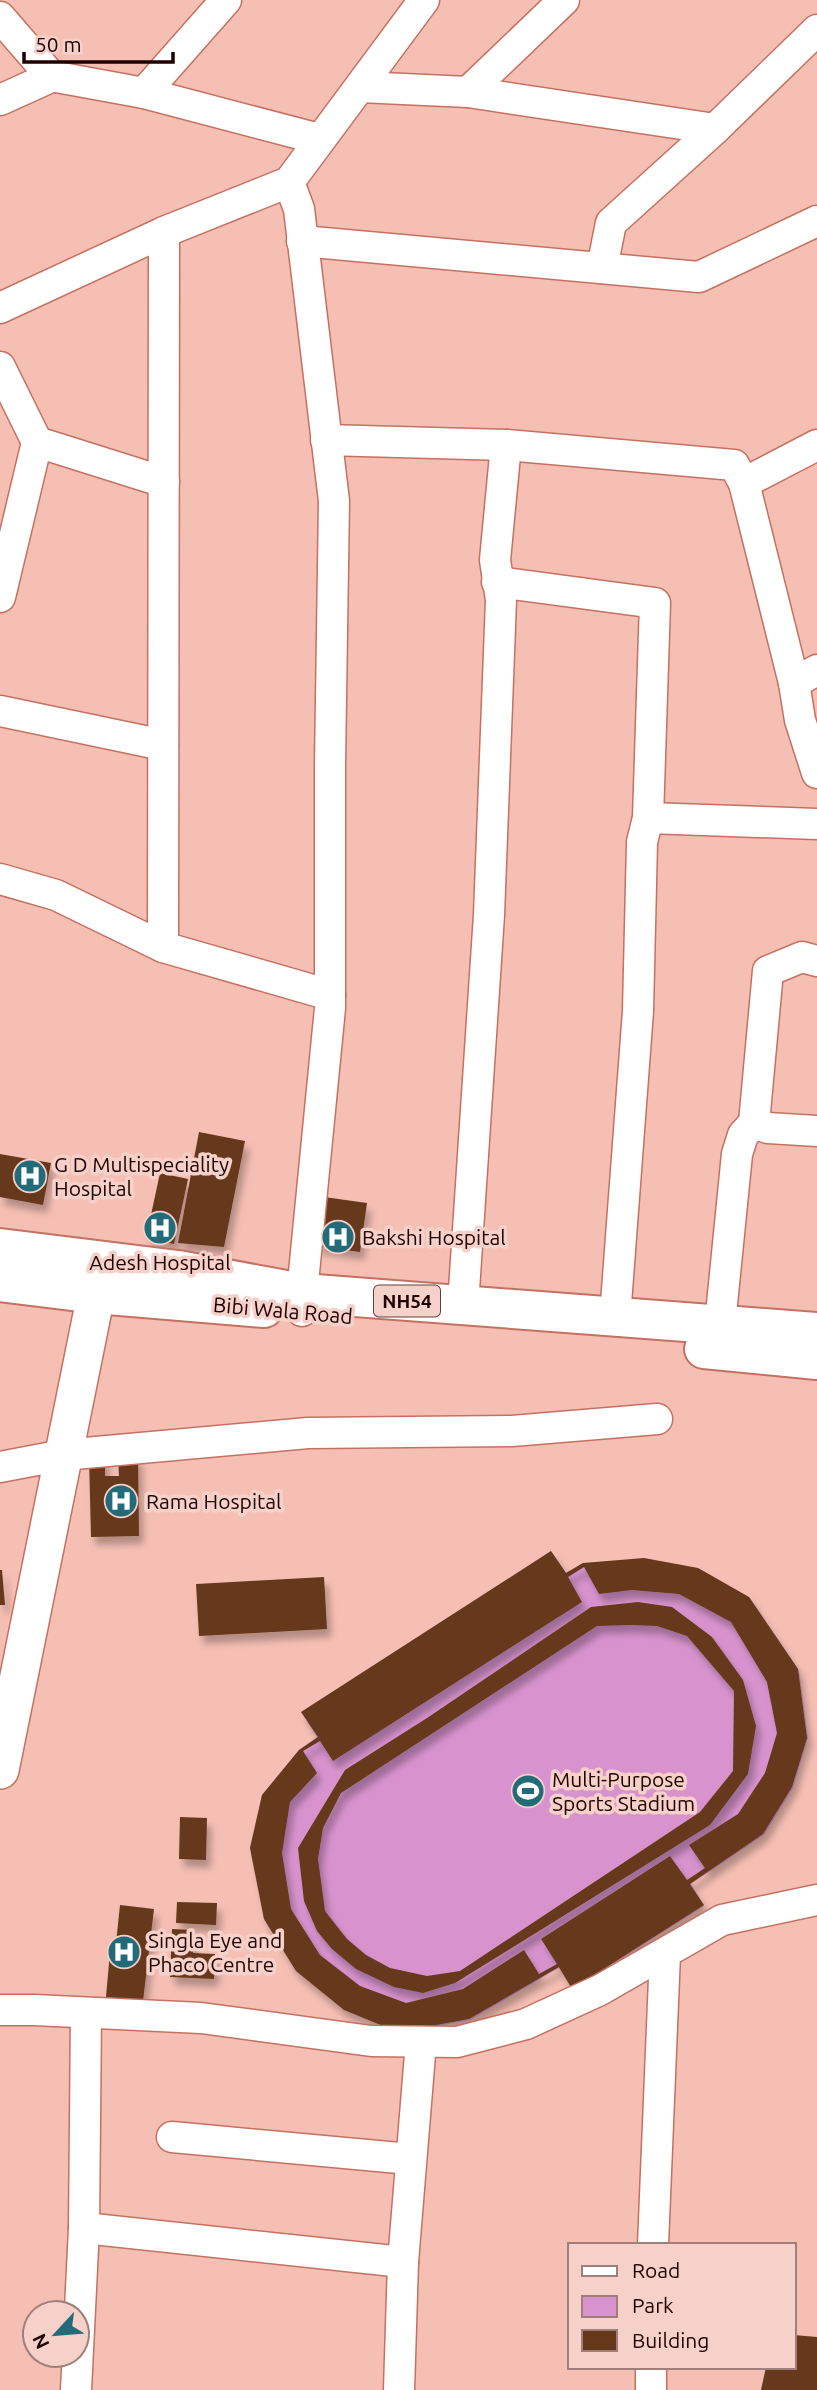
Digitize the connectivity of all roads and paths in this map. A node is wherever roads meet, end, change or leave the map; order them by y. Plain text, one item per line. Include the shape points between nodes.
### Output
1 (7, 0) edge
2 (226, 0) edge
3 (424, 0) edge
4 (564, 0) edge
5 (0, 8) edge
6 (0, 17) edge
7 (817, 30) edge
8 (52, 76) junction
9 (360, 87) junction
10 (468, 92) junction
11 (144, 93) junction
12 (0, 100) edge
13 (715, 129) junction
14 (320, 139) junction
15 (289, 182) junction
16 (817, 221) edge
17 (164, 232) junction
18 (302, 241) junction
19 (602, 268) junction
20 (0, 309) edge
21 (0, 367) edge
22 (326, 440) junction
23 (37, 442) junction
24 (506, 445) junction
25 (817, 445) edge
26 (164, 482) junction
27 (744, 483) junction
28 (497, 582) junction
29 (0, 597) edge
30 (806, 676) edge
31 (0, 711) edge
32 (163, 745) junction
33 (817, 773) edge
34 (648, 818) junction
35 (817, 824) edge
36 (0, 879) edge
37 (163, 947) junction
38 (817, 961) edge
39 (330, 995) junction
40 (754, 1123) junction
41 (817, 1131) edge
42 (0, 1248) edge
43 (99, 1278) junction
44 (0, 1282) edge
45 (302, 1302) junction
46 (463, 1305) junction
47 (615, 1317) junction
48 (720, 1324) junction
49 (817, 1332) edge
50 (817, 1360) edge
51 (657, 1419) dead end
52 (63, 1455) junction
53 (0, 1467) edge
54 (0, 1770) edge
55 (817, 1900) edge
56 (665, 1954) junction
57 (0, 2010) edge
58 (86, 2012) junction
59 (421, 2042) junction
60 (172, 2137) dead end
61 (411, 2159) junction
62 (84, 2228) junction
63 (653, 2243) edge
64 (403, 2262) junction
65 (651, 2369) edge
66 (76, 2390) edge
67 (399, 2390) edge
68 (650, 2390) edge

1 - 5 street
2 - 11 street
3 - 9 street
4 - 10 street
6 - 8 street
7 - 13 street
8 - 11 street
8 - 12 street
9 - 10 street
9 - 14 street
10 - 13 street
11 - 14 street
13 - 19 street via 611,223
14 - 15 street
15 - 17 street
15 - 18 street via 299,209
16 - 19 street via 699,277
17 - 20 street
17 - 26 street
18 - 19 street
18 - 22 street
21 - 23 street
22 - 24 street
22 - 39 street via 334,501
23 - 26 street
23 - 29 street
24 - 27 street via 734,465
24 - 28 street
25 - 27 street
26 - 32 street
27 - 30 street
28 - 34 street via 655,603
28 - 46 street via 501,600 489,915
30 - 33 street via 800,720
31 - 32 street
32 - 37 street
34 - 35 street
34 - 47 street via 642,842 638,1011
36 - 37 street via 56,895
37 - 39 street
38 - 40 street via 802,957 768,971
39 - 45 street
40 - 41 street
40 - 48 street via 743,1135 737,1154
42 - 43 highway, NH54
43 - 44 highway, Bibi Wala Road / NH54
43 - 45 highway, Bibi Wala Road / NH54
43 - 52 main road
45 - 46 highway, NH54
45 - 50 highway, Bibi Wala Road / NH54
46 - 47 highway, NH54
47 - 48 highway, NH54
48 - 49 highway, NH54
51 - 52 street via 512,1431 308,1433
52 - 53 street
52 - 54 main road
55 - 56 street via 722,1920
56 - 59 street via 526,2024 457,2042
56 - 63 street
57 - 58 street
58 - 59 street via 201,2018 370,2041
58 - 62 street
59 - 61 street
60 - 61 street
61 - 64 street
62 - 64 street
62 - 66 street
64 - 67 street
65 - 68 street

